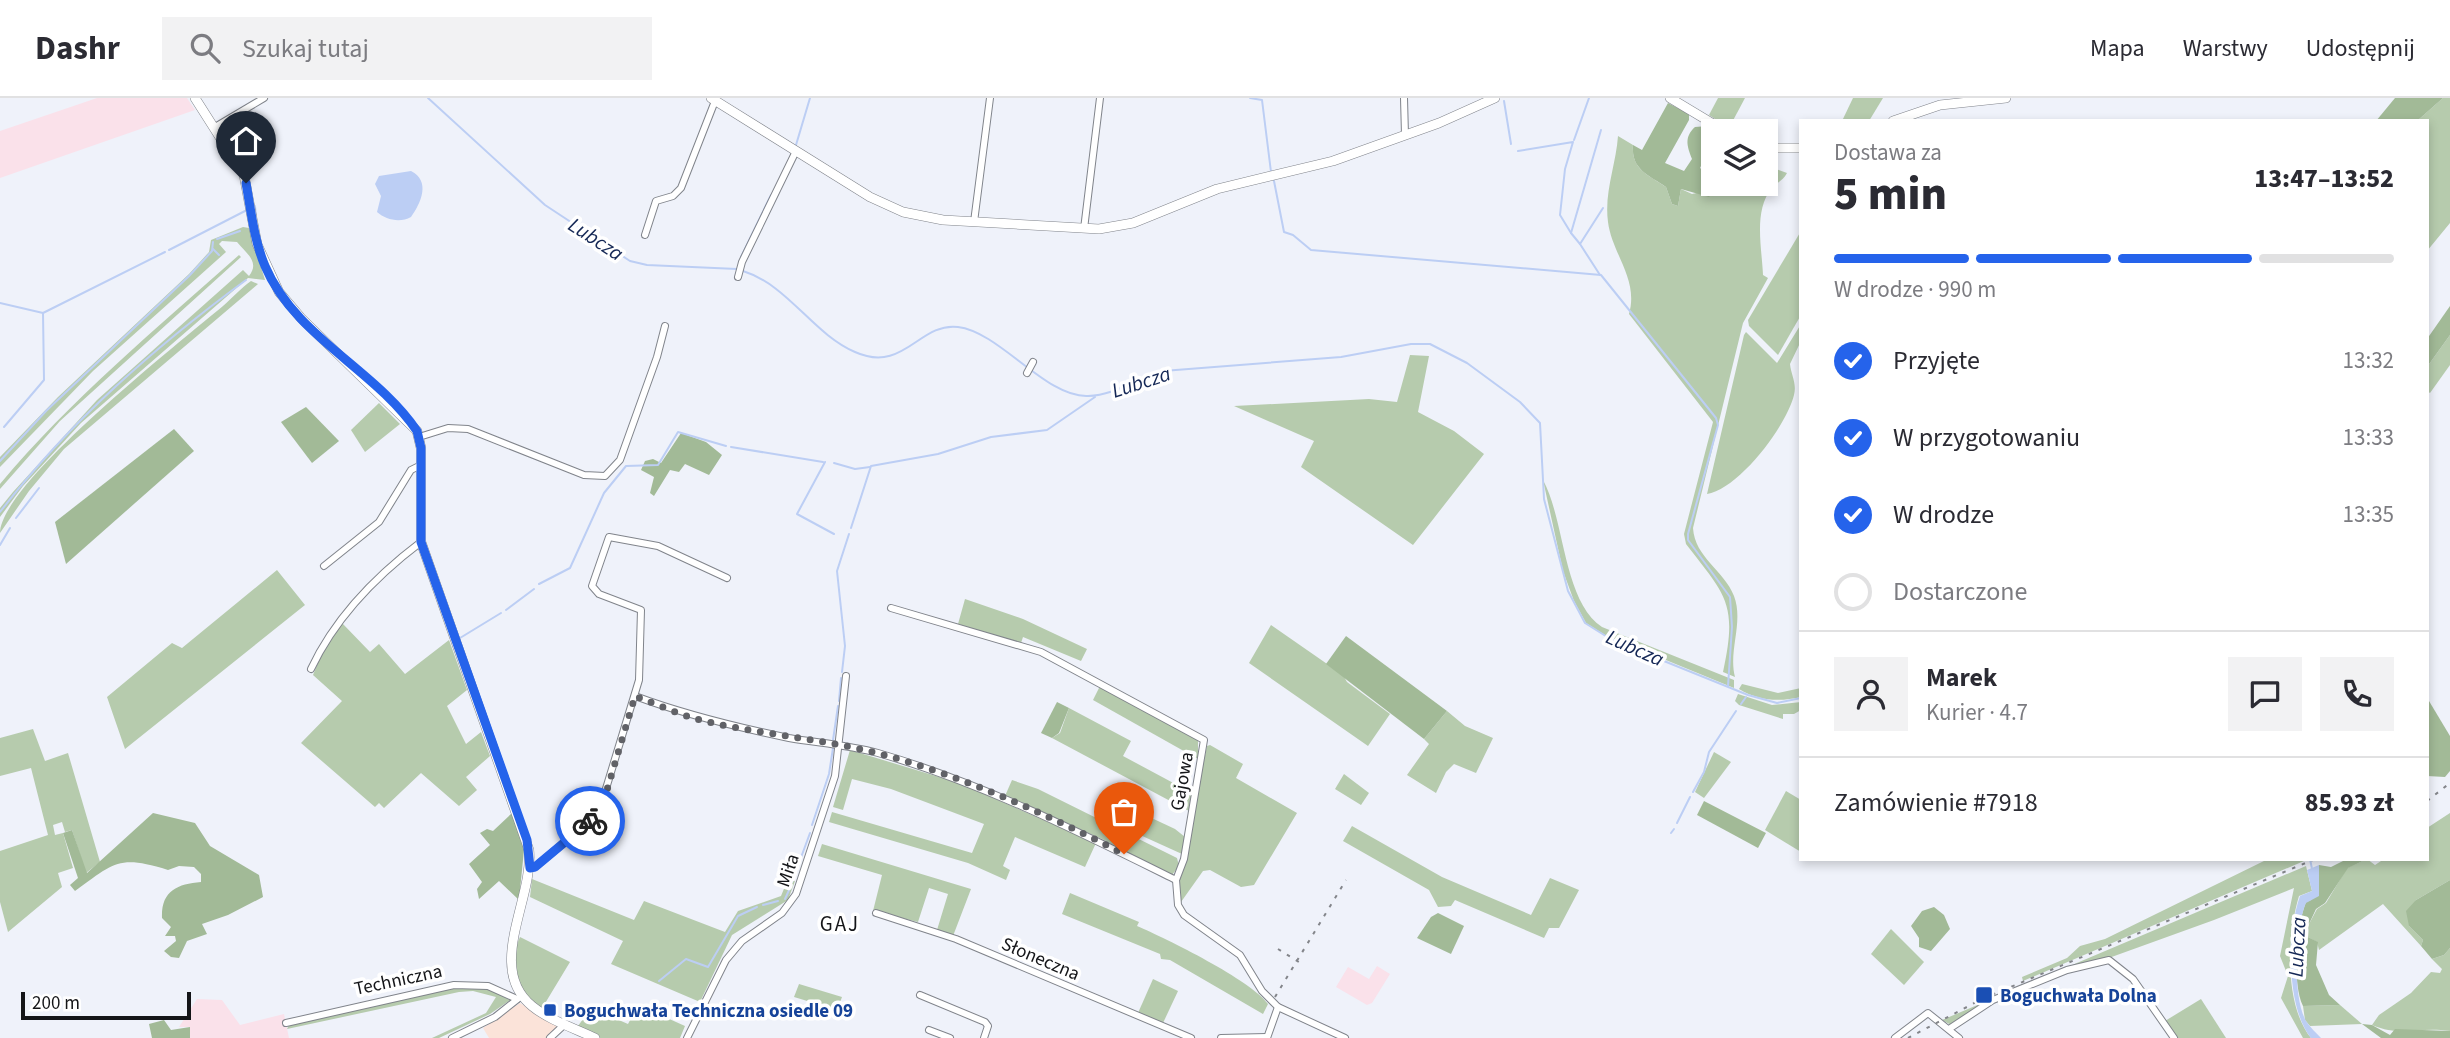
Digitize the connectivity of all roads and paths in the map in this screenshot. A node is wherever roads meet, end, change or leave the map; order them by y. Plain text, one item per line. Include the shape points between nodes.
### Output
1 (195, 98) edge
2 (264, 98) edge
3 (990, 98) edge
4 (1100, 98) edge
5 (1404, 98) edge
6 (1495, 98) edge
7 (1670, 98) edge
8 (2006, 98) edge
9 (713, 99) edge
10 (1705, 119) edge
11 (1900, 119) edge
12 (215, 127) junction
13 (1405, 135) junction
14 (1778, 148) edge
15 (1799, 148) edge
16 (796, 151) junction
17 (974, 222) junction
18 (1084, 229) junction
19 (645, 236) dead end
20 (738, 277) dead end
21 (664, 326) dead end
22 (1032, 362) dead end
23 (1027, 373) dead end
24 (419, 437) junction
25 (421, 465) junction
26 (421, 542) junction
27 (324, 566) dead end
28 (727, 578) dead end
29 (891, 608) dead end
30 (312, 669) dead end
31 (846, 676) dead end
32 (635, 696) junction
33 (839, 744) junction
34 (530, 868) junction
35 (1176, 880) junction
36 (876, 913) dead end
37 (920, 995) dead end
38 (520, 998) junction
39 (1278, 1007) junction
40 (286, 1023) dead end
41 (565, 1024) junction
42 (1949, 1029) junction
43 (929, 1030) dead end
44 (1267, 1037) edge
45 (452, 1038) edge
46 (550, 1038) edge
47 (595, 1038) edge
48 (687, 1038) edge
49 (950, 1038) edge
50 (984, 1038) edge
51 (1191, 1038) edge
52 (1221, 1038) edge
53 (1345, 1038) edge
54 (1895, 1038) edge
55 (1959, 1038) edge
56 (2174, 1038) edge

1 - 12 street
2 - 12 street
3 - 17 street
4 - 18 street
5 - 13 street
6 - 13 street
7 - 10 street
8 - 11 street via 1940,105
9 - 16 street
9 - 19 street via 681,188 656,201
12 - 24 street via 243,176 257,244 278,290 301,318 410,421
13 - 18 street via 1310,167 1217,189 1133,223
14 - 15 street
16 - 17 street via 903,212
16 - 20 street
17 - 18 street
21 - 24 street via 620,460 605,476 584,475 468,429 448,428
22 - 23 street
24 - 25 street
25 - 26 street
25 - 27 street via 411,470 379,522
26 - 30 street via 338,623
26 - 34 street via 527,840
28 - 32 street via 658,546 609,537 592,586 599,594 641,610 642,658
29 - 35 street, Gajowa via 1041,652 1204,740 1184,859
31 - 33 street, Miła
32 - 33 street via 699,720
32 - 34 street via 596,814
33 - 35 street via 959,780
33 - 48 street, Miła via 835,776 793,900 726,960
34 - 38 street via 511,961
35 - 39 street, Gajowa via 1176,900 1184,915 1235,950
36 - 51 street, Słoneczna via 956,939
37 - 50 street via 988,1024
38 - 40 street, Techniczna via 488,986 454,985
38 - 41 street, Techniczna
38 - 45 street via 495,1017
39 - 44 street
39 - 53 street
41 - 46 street
41 - 47 street, Techniczna
42 - 54 street via 1932,1014 1925,1014
42 - 55 street
42 - 56 street via 2004,996 2067,970 2109,960 2133,979
43 - 49 street
44 - 52 street

